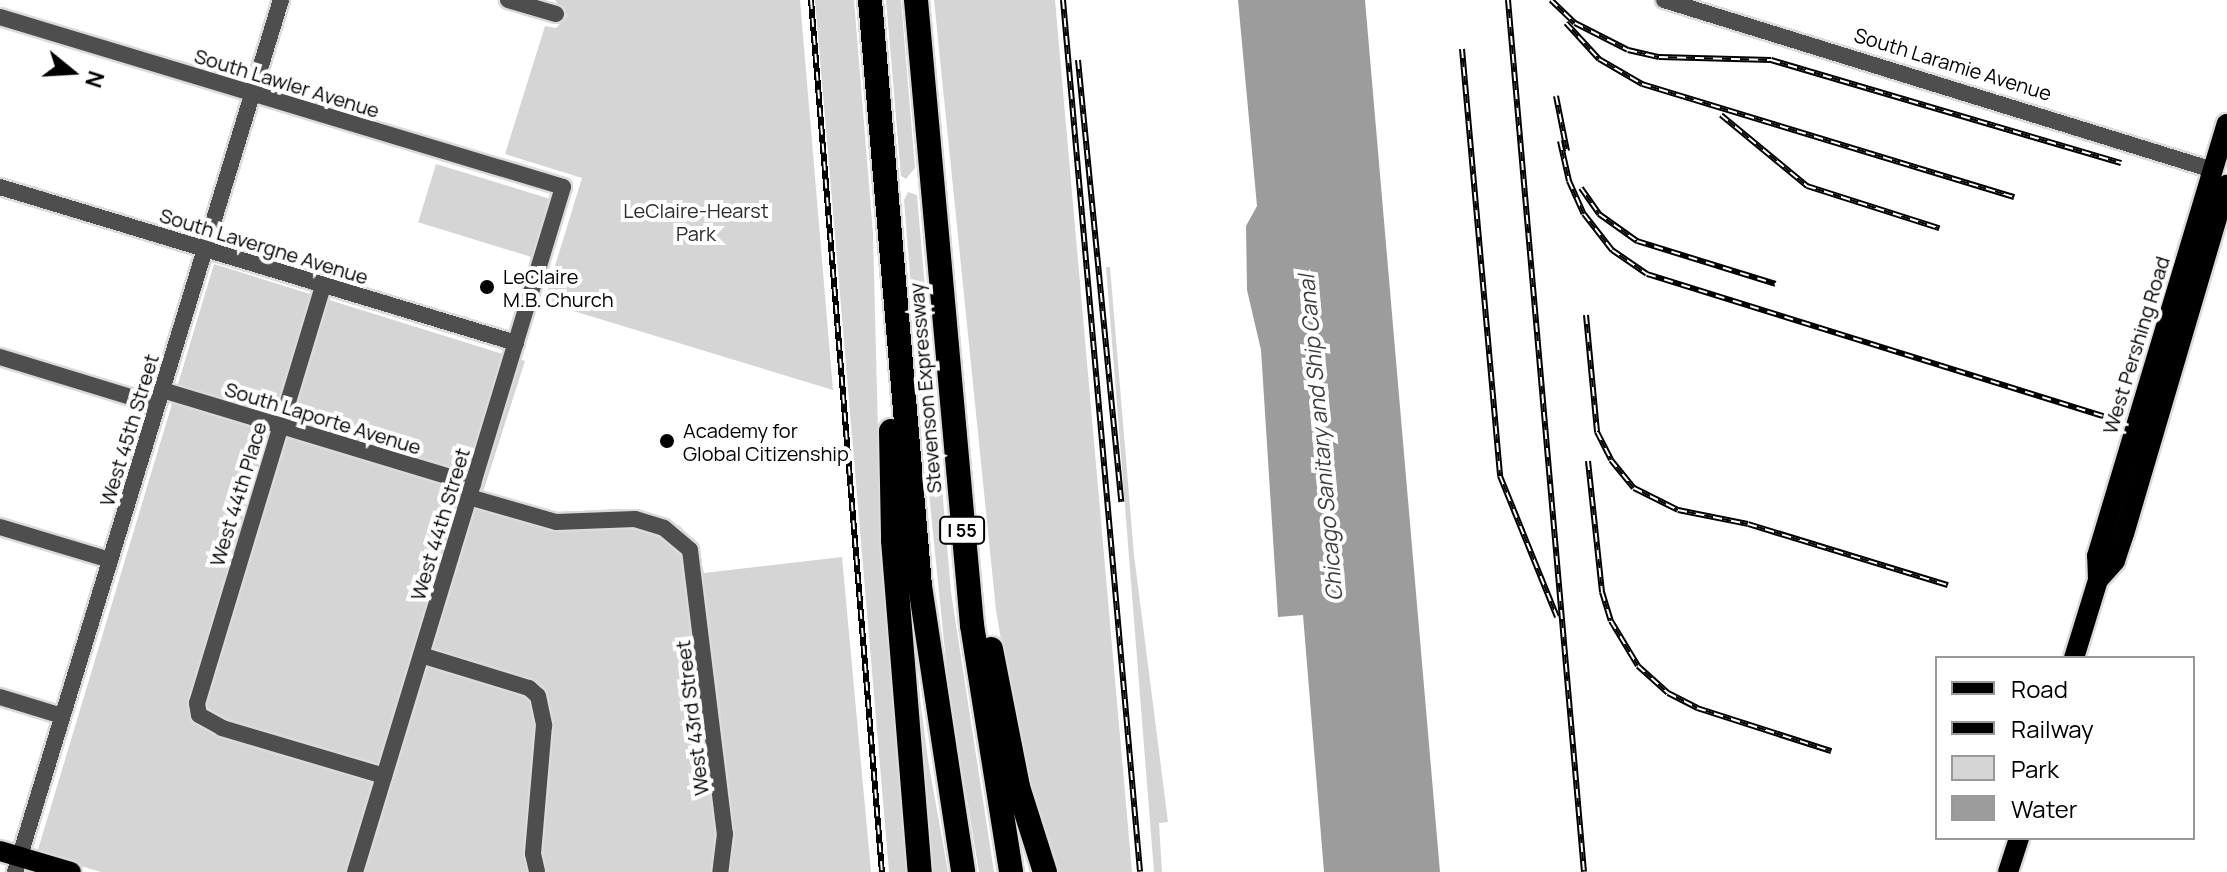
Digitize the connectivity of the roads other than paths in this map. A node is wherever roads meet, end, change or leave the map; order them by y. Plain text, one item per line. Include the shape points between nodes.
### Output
1 (281, 0) edge
2 (508, 0) edge
3 (870, 0) edge
4 (916, 0) edge
5 (1664, 0) edge
6 (552, 13) dead end
7 (0, 17) edge
8 (253, 93) junction
9 (2227, 124) edge
10 (2222, 176) edge
11 (0, 187) edge
12 (563, 187) joint
13 (205, 249) junction
14 (938, 263) junction
15 (892, 280) junction
16 (323, 286) junction
17 (516, 343) junction
18 (0, 357) edge
19 (160, 397) junction
20 (279, 426) junction
21 (471, 491) junction
22 (0, 527) edge
23 (110, 560) junction
24 (693, 560) joint
25 (421, 655) junction
26 (2075, 656) edge
27 (0, 697) edge
28 (62, 716) junction
29 (384, 776) junction
30 (2018, 840) edge
31 (11, 860) edge
32 (71, 872) edge
33 (355, 872) edge
34 (537, 872) edge
35 (720, 872) edge
36 (920, 872) edge
37 (963, 872) edge
38 (1011, 872) edge
39 (1045, 872) edge
40 (2008, 872) edge

1 - 8 street, West 45th Street
2 - 6 street
3 - 15 highway, I 55
4 - 14 highway, Stevenson Expressway / I 55
5 - 10 street, South Laramie Avenue
7 - 8 street, South Lawler Avenue
8 - 12 street, South Lawler Avenue
8 - 13 street, West 45th Street
9 - 10 main road, West Pershing Road
10 - 26 main road, West Pershing Road via 2115,561 2098,580
11 - 13 street, South Lavergne Avenue
12 - 17 street, West 44th Street
13 - 16 street, South Lavergne Avenue
13 - 19 street, West 45th Street
14 - 38 highway, Stevenson Expressway / I 55 via 972,625
14 - 39 highway via 958,357 997,688 1018,787
15 - 36 highway via 893,540
15 - 37 highway, Stevenson Expressway / I 55 via 920,586
16 - 17 street, South Lavergne Avenue
16 - 20 street, West 44th Place
17 - 21 street, West 44th Street
18 - 19 street, South Laporte Avenue
19 - 20 street, South Laporte Avenue
19 - 23 street, West 45th Street
20 - 21 street, South Laporte Avenue
20 - 29 street, West 44th Place via 199,690 199,715 222,728
21 - 24 street, South Laporte Avenue via 545,521 623,517 650,523 683,541
21 - 25 street, West 44th Street
22 - 23 street
23 - 28 street, West 45th Street
24 - 35 street, West 43rd Street via 725,834
25 - 29 street, West 44th Street
25 - 34 street via 529,688 538,696 544,725 533,854
27 - 28 street
28 - 31 street, West 45th Street
29 - 33 street, West 44th Street
30 - 40 main road
31 - 32 main road

